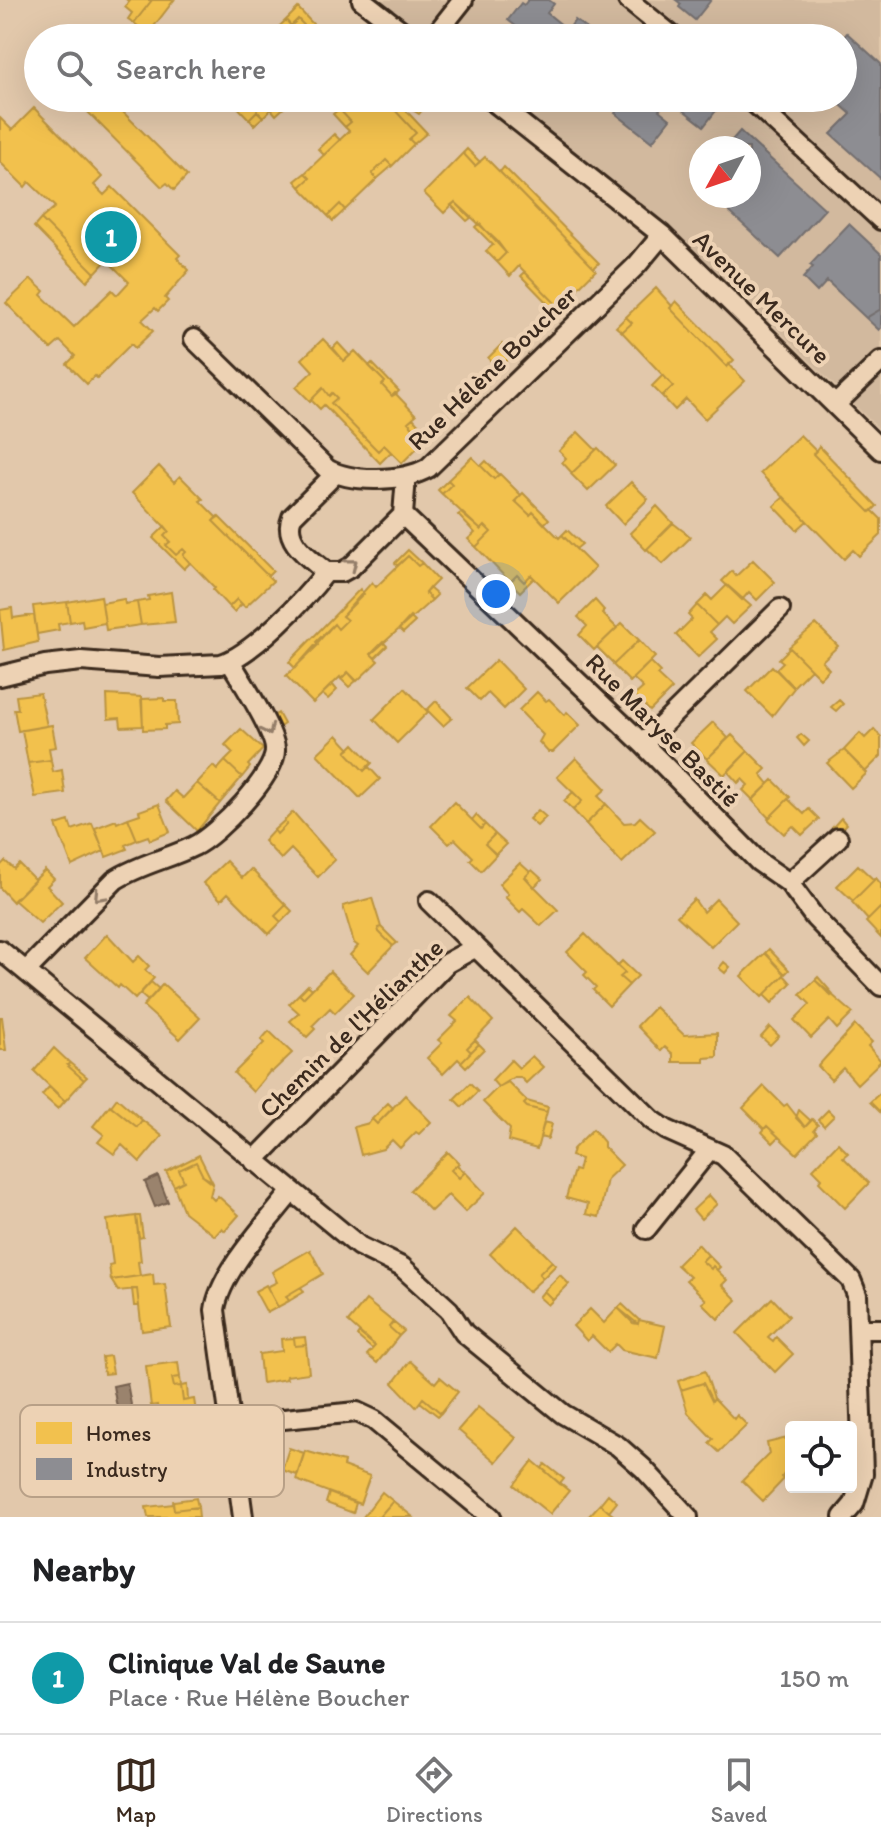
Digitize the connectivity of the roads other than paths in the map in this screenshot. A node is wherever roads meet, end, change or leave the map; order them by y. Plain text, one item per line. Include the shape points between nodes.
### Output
1 (362, 0) edge
2 (463, 0) edge
3 (628, 0) edge
4 (393, 24) edge
5 (444, 24) edge
6 (658, 24) edge
7 (507, 112) edge
8 (764, 112) edge
9 (881, 220) edge
10 (662, 235) junction
11 (194, 339) dead end
12 (881, 361) edge
13 (835, 405) junction
14 (881, 450) edge
15 (335, 474) junction
16 (406, 477) junction
17 (403, 515) junction
18 (326, 572) junction
19 (780, 609) dead end
20 (230, 661) junction
21 (0, 676) edge
22 (643, 744) junction
23 (838, 838) dead end
24 (789, 883) junction
25 (429, 901) dead end
26 (476, 947) junction
27 (0, 950) edge
28 (26, 971) junction
29 (881, 986) edge
30 (710, 1149) junction
31 (254, 1161) junction
32 (292, 1191) junction
33 (646, 1229) dead end
34 (859, 1329) junction
35 (881, 1329) edge
36 (228, 1405) edge
37 (284, 1418) edge
38 (240, 1497) edge
39 (243, 1517) edge
40 (491, 1517) edge
41 (688, 1517) edge
42 (843, 1517) edge

1 - 4 street
2 - 5 street
3 - 6 street
7 - 10 street, Avenue Mercure
8 - 9 street
10 - 13 street, Avenue Mercure
10 - 16 street, Rue Hélène Boucher via 428,468
11 - 15 street
12 - 13 street
13 - 14 street, Avenue Mercure
15 - 16 street, Rue Hélène Boucher
15 - 18 street via 288,525 293,541
16 - 17 street
18 -> 17 street via 351,567
17 - 22 street, Rue Maryse Bastié
18 - 20 street via 256,643
19 - 22 street
20 - 21 street via 159,667 81,661
20 -> 28 street via 276,747 261,782 196,846 115,880
22 - 24 street, Rue Maryse Bastié via 759,862
23 - 24 street
24 - 29 street, Rue Maryse Bastié
25 - 26 street, Chemin de l'Hélianthe
26 - 30 street via 652,1120
26 - 31 street, Chemin de l'Hélianthe via 447,963
27 - 28 street
28 - 31 street
30 - 33 street
30 - 34 street via 734,1164 846,1273 857,1295
31 - 32 street
32 - 36 street via 226,1278 217,1298
32 - 41 street via 359,1246 402,1267 449,1310 464,1333 563,1414 618,1446
34 - 35 street
34 - 42 street via 863,1474 854,1504
37 - 40 street via 357,1412 374,1420
38 - 39 street

